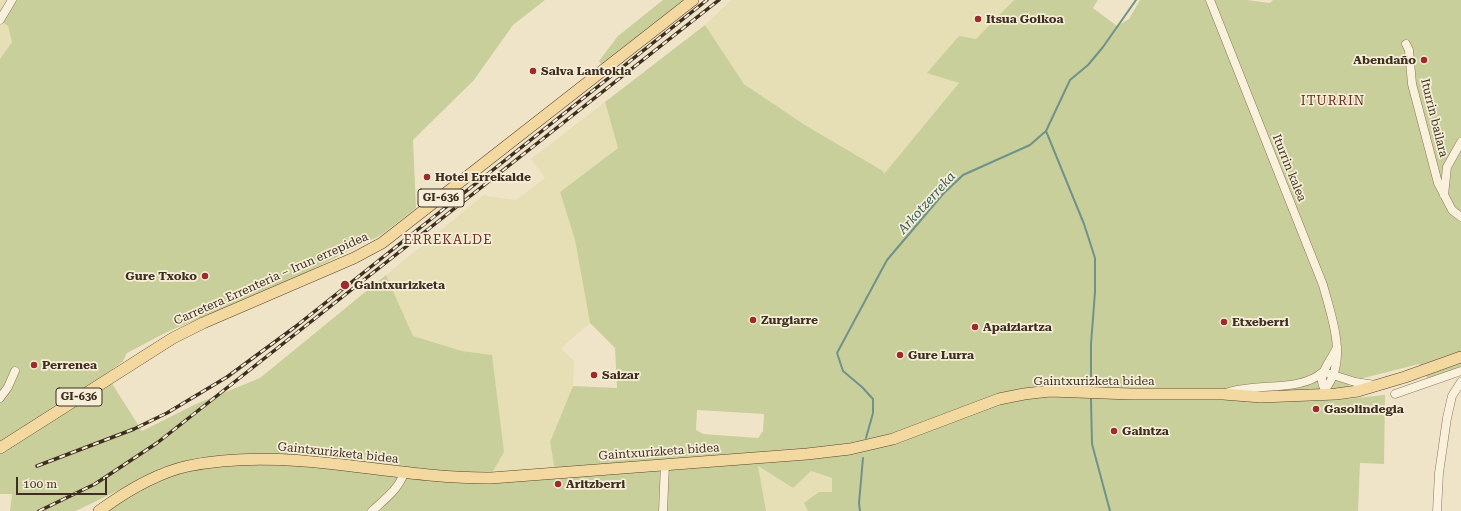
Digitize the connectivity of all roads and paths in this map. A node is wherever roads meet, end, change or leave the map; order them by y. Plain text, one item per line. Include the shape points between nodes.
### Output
1 (12, 0) edge
2 (693, 0) edge
3 (1210, 0) edge
4 (0, 20) edge
5 (1406, 44) dead end
6 (1461, 142) edge
7 (1444, 198) junction
8 (1461, 217) edge
9 (1337, 347) junction
10 (1337, 356) junction
11 (1461, 357) edge
12 (15, 371) dead end
13 (1461, 371) edge
14 (1323, 372) junction
15 (1334, 375) junction
16 (1349, 381) junction
17 (1461, 382) edge
18 (1377, 385) junction
19 (1325, 388) junction
20 (1223, 394) junction
21 (1336, 394) junction
22 (1395, 394) dead end
23 (1293, 396) junction
24 (0, 398) edge
25 (0, 448) edge
26 (665, 464) junction
27 (404, 473) junction
28 (99, 511) edge
29 (372, 511) edge
30 (663, 511) edge
31 (1437, 511) edge

1 - 4 street
2 - 25 main road, Carretera Errenteria – Irun errepidea / GI-636 via 382,243 354,258 173,338
3 - 9 street, Iturrin kalea via 1323,285
5 - 7 street, Iturrin bailara via 1409,50 1412,84
6 - 7 street, Iturrin bailara via 1447,167
7 - 8 street, Iturrin bailara via 1452,210
9 - 10 street, Iturrin kalea
9 - 14 street
10 - 15 street, Iturrin kalea
10 - 16 street, Iturrin kalea via 1341,370
11 - 18 main road, Gaintxurizketa bidea
12 - 24 street
13 - 22 street
14 - 15 street
14 - 19 street via 1321,381
14 - 20 street via 1302,383 1248,387
15 - 16 street
15 - 19 street, Iturrin kalea
16 - 18 street
17 - 31 street via 1452,396 1439,472
18 - 19 main road, Gaintxurizketa bidea
18 - 21 main road, Gaintxurizketa bidea
19 - 20 main road, Gaintxurizketa bidea
19 - 21 main road
19 - 23 main road, Gaintxurizketa bidea via 1319,392
20 - 23 main road, Gaintxurizketa bidea
20 - 26 main road, Gaintxurizketa bidea via 1024,394 999,400 893,439 850,450
21 - 23 main road, Gaintxurizketa bidea
26 - 27 main road, Gaintxurizketa bidea via 491,478
26 - 30 street
27 - 28 main road, Gaintxurizketa bidea via 288,459 212,462 187,466 156,477 120,495
27 - 29 street via 394,491

